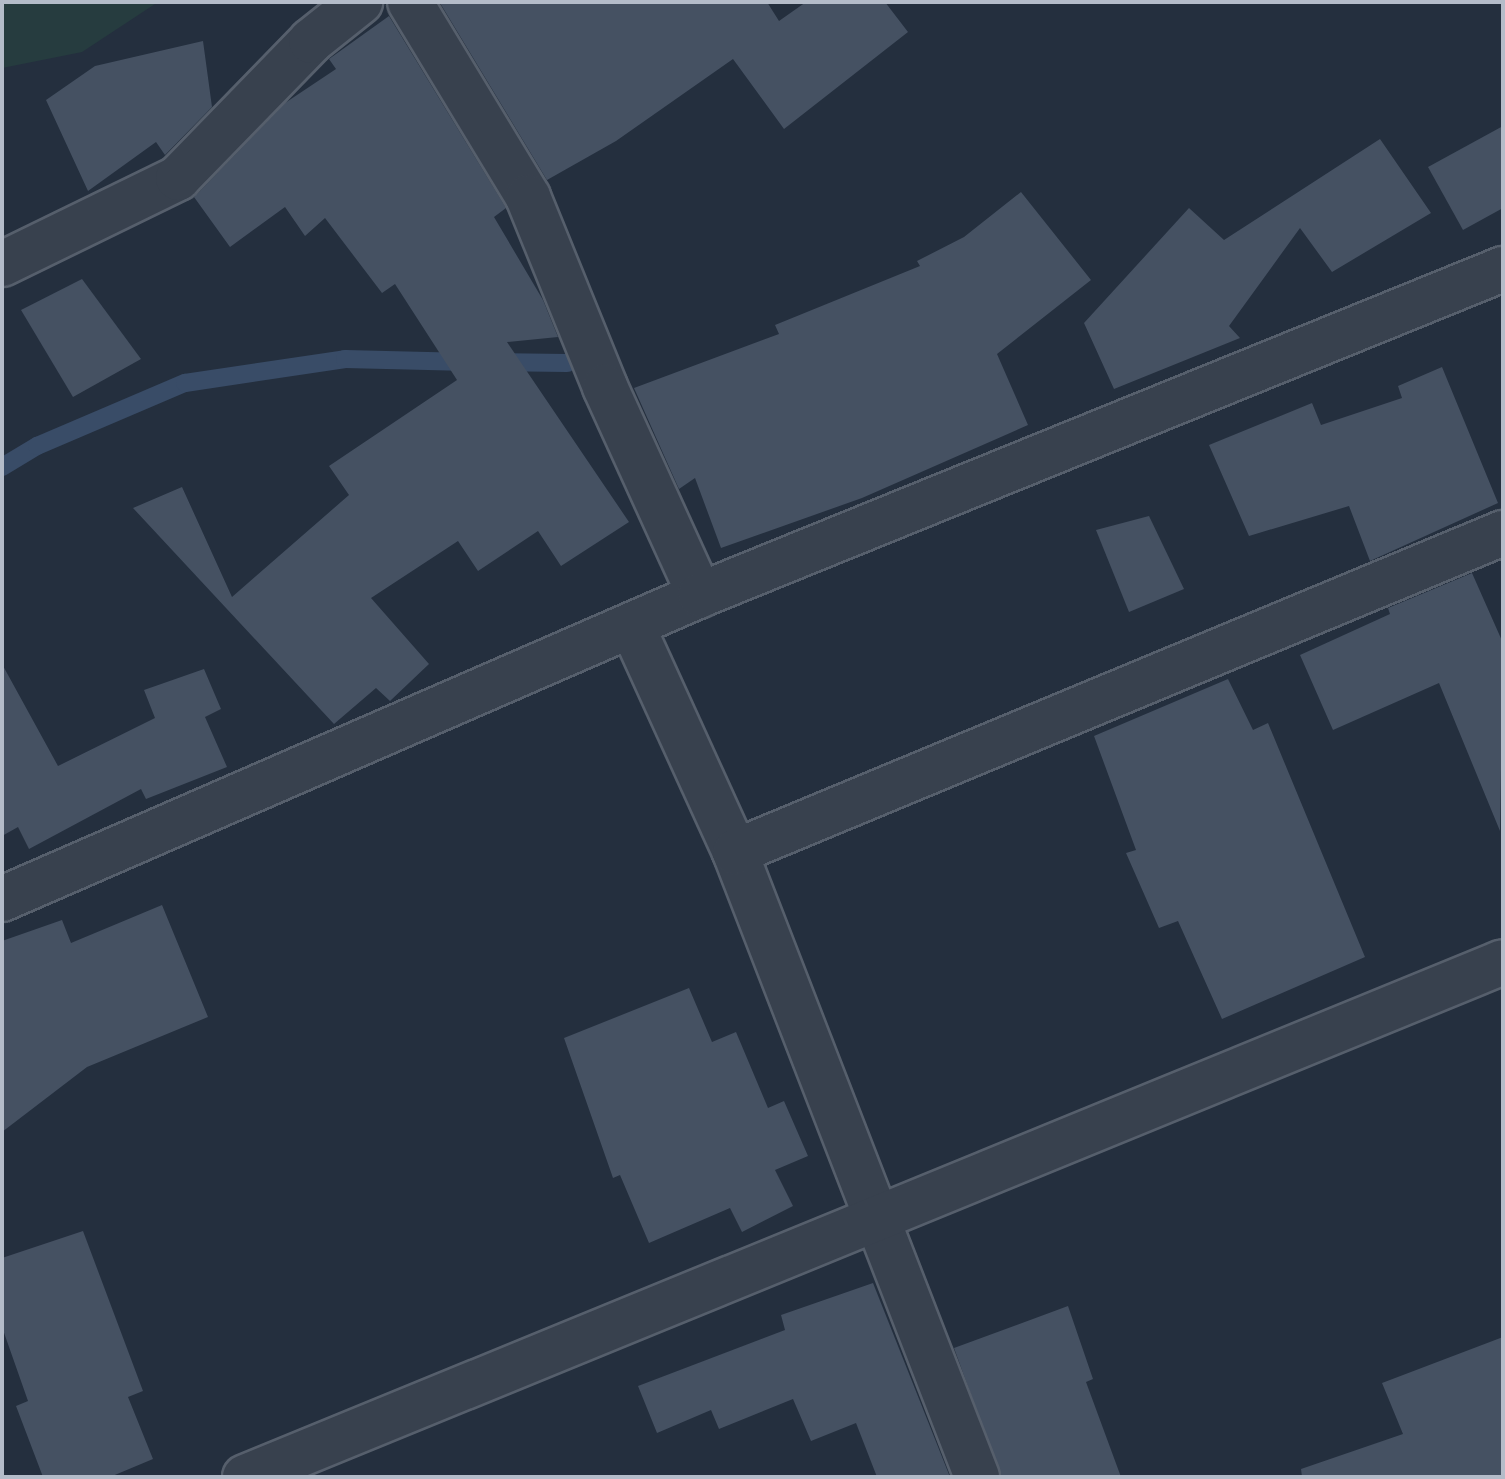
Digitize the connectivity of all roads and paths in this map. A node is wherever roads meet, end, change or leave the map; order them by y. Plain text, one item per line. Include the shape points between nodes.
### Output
1 (360, 2) edge
2 (410, 2) edge
3 (2, 264) edge
4 (1503, 269) edge
5 (1503, 533) edge
6 (700, 595) junction
7 (632, 626) junction
8 (735, 852) junction
9 (2, 899) edge
10 (1503, 962) edge
11 (874, 1217) junction
12 (245, 1477) edge
13 (977, 1477) edge

1 - 3 street via 311,41 178,178
2 - 6 street via 528,197 605,387
4 - 6 street
5 - 8 street
6 - 7 street
7 - 8 street
7 - 9 street
8 - 11 street
10 - 11 street
11 - 12 street
11 - 13 street

